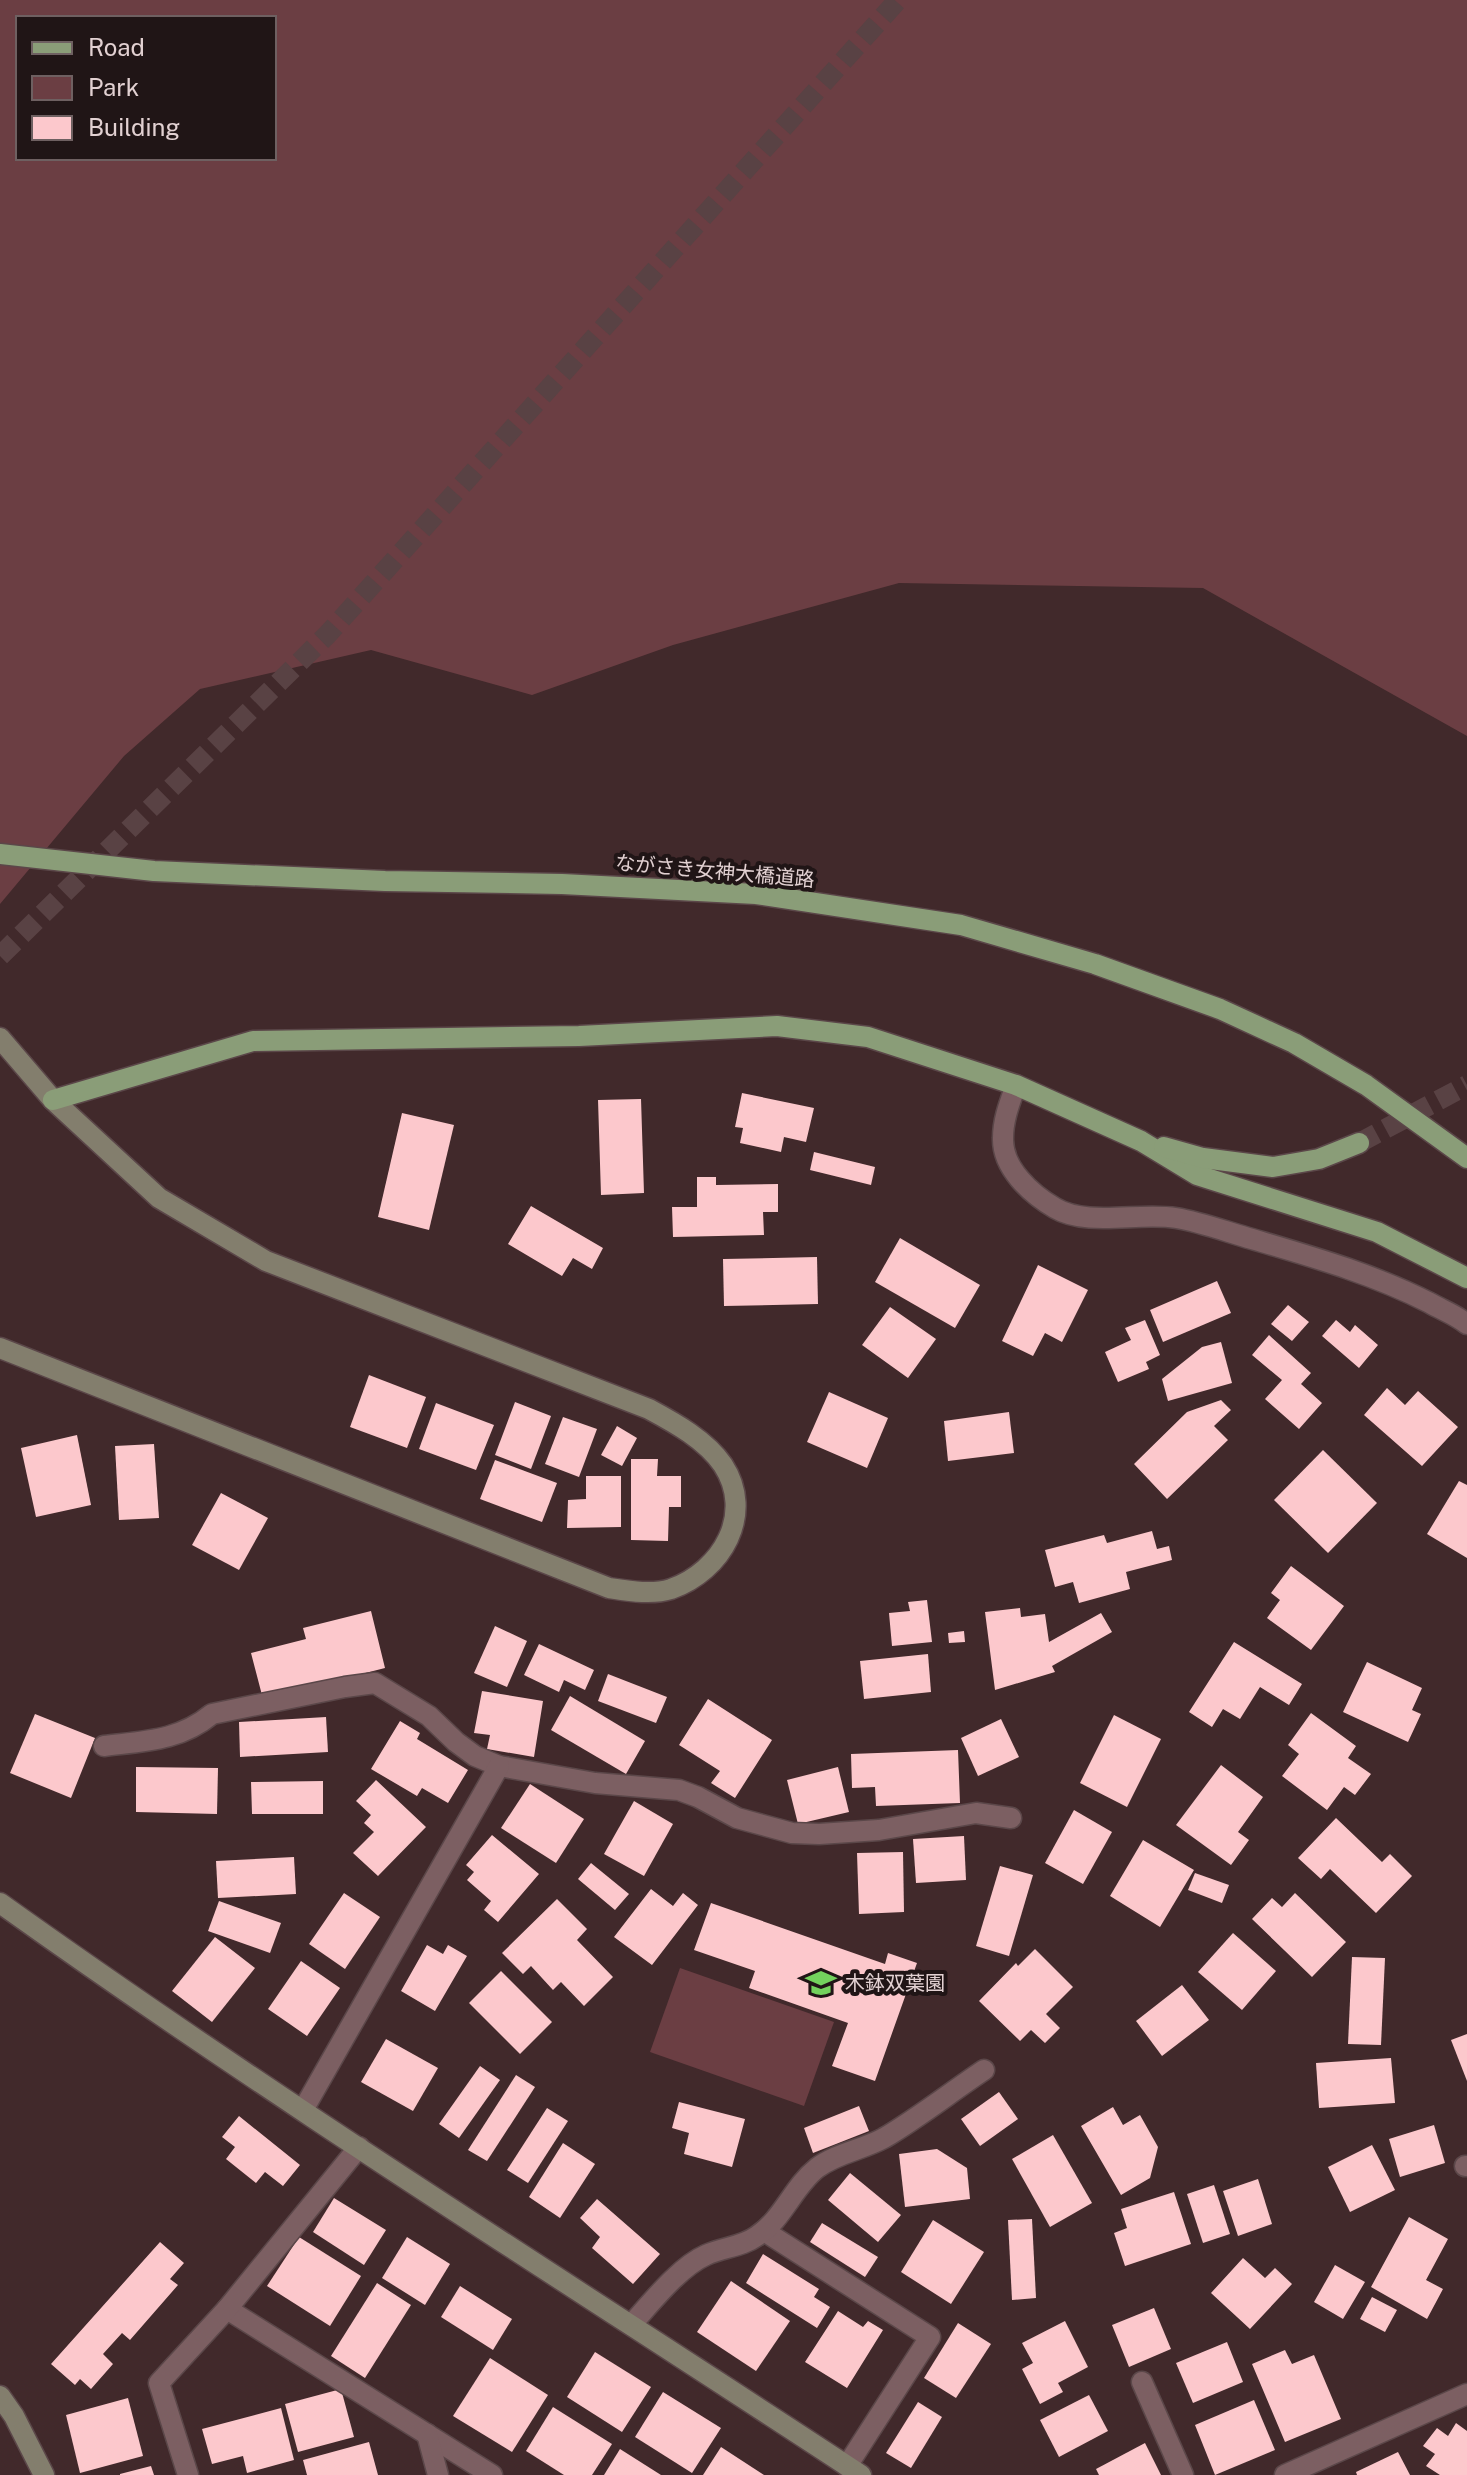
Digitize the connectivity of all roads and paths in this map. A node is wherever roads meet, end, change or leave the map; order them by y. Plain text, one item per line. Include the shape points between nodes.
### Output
1 (0, 854) edge
2 (0, 1038) edge
3 (1016, 1085) junction
4 (53, 1100) junction
5 (1141, 1141) junction
6 (1359, 1143) tunnel mouth
7 (1467, 1158) edge
8 (1467, 1278) edge
9 (1467, 1324) edge
10 (0, 1348) edge
11 (104, 1746) dead end
12 (499, 1766) junction
13 (1011, 1818) dead end
14 (0, 1903) edge
15 (984, 2070) dead end
16 (303, 2110) junction
17 (359, 2147) junction
18 (764, 2231) junction
19 (227, 2309) junction
20 (631, 2325) junction
21 (1142, 2382) dead end
22 (1467, 2394) edge
23 (0, 2396) edge
24 (427, 2434) junction
25 (854, 2470) edge
26 (44, 2475) edge
27 (188, 2475) edge
28 (438, 2475) edge
29 (492, 2475) edge
30 (1183, 2475) edge
31 (1285, 2475) edge

1 - 7 main road, ながさき女神大橋道路 via 154,871 756,894 961,925 1095,964 1220,1009 1294,1043 1366,1085
2 - 4 street
3 - 4 main road via 868,1037 777,1026 579,1036 253,1041
3 - 5 main road
3 - 9 street via 1005,1116 1005,1154 1017,1175 1056,1209 1091,1217 1180,1218 1369,1275
4 - 10 street via 159,1198 266,1261 671,1421 725,1469 735,1497 732,1535 713,1563 669,1590 609,1588
5 - 6 main road via 1203,1158 1273,1167 1319,1159
5 - 8 main road via 1197,1175 1377,1232
11 - 12 street via 165,1738 196,1727 212,1714 375,1683 429,1716 475,1756
12 - 13 street via 595,1783 679,1790 737,1818 792,1833 879,1830 976,1813
12 - 16 street
14 - 16 street
15 - 18 street via 883,2138 818,2168
16 - 17 street
17 - 19 street
17 - 20 street
18 - 20 street via 741,2245 703,2256
18 - 25 street via 930,2337
19 - 24 street
19 - 27 street via 159,2383
20 - 25 street
21 - 30 street
22 - 31 street
23 - 26 street
24 - 28 street
24 - 29 street

